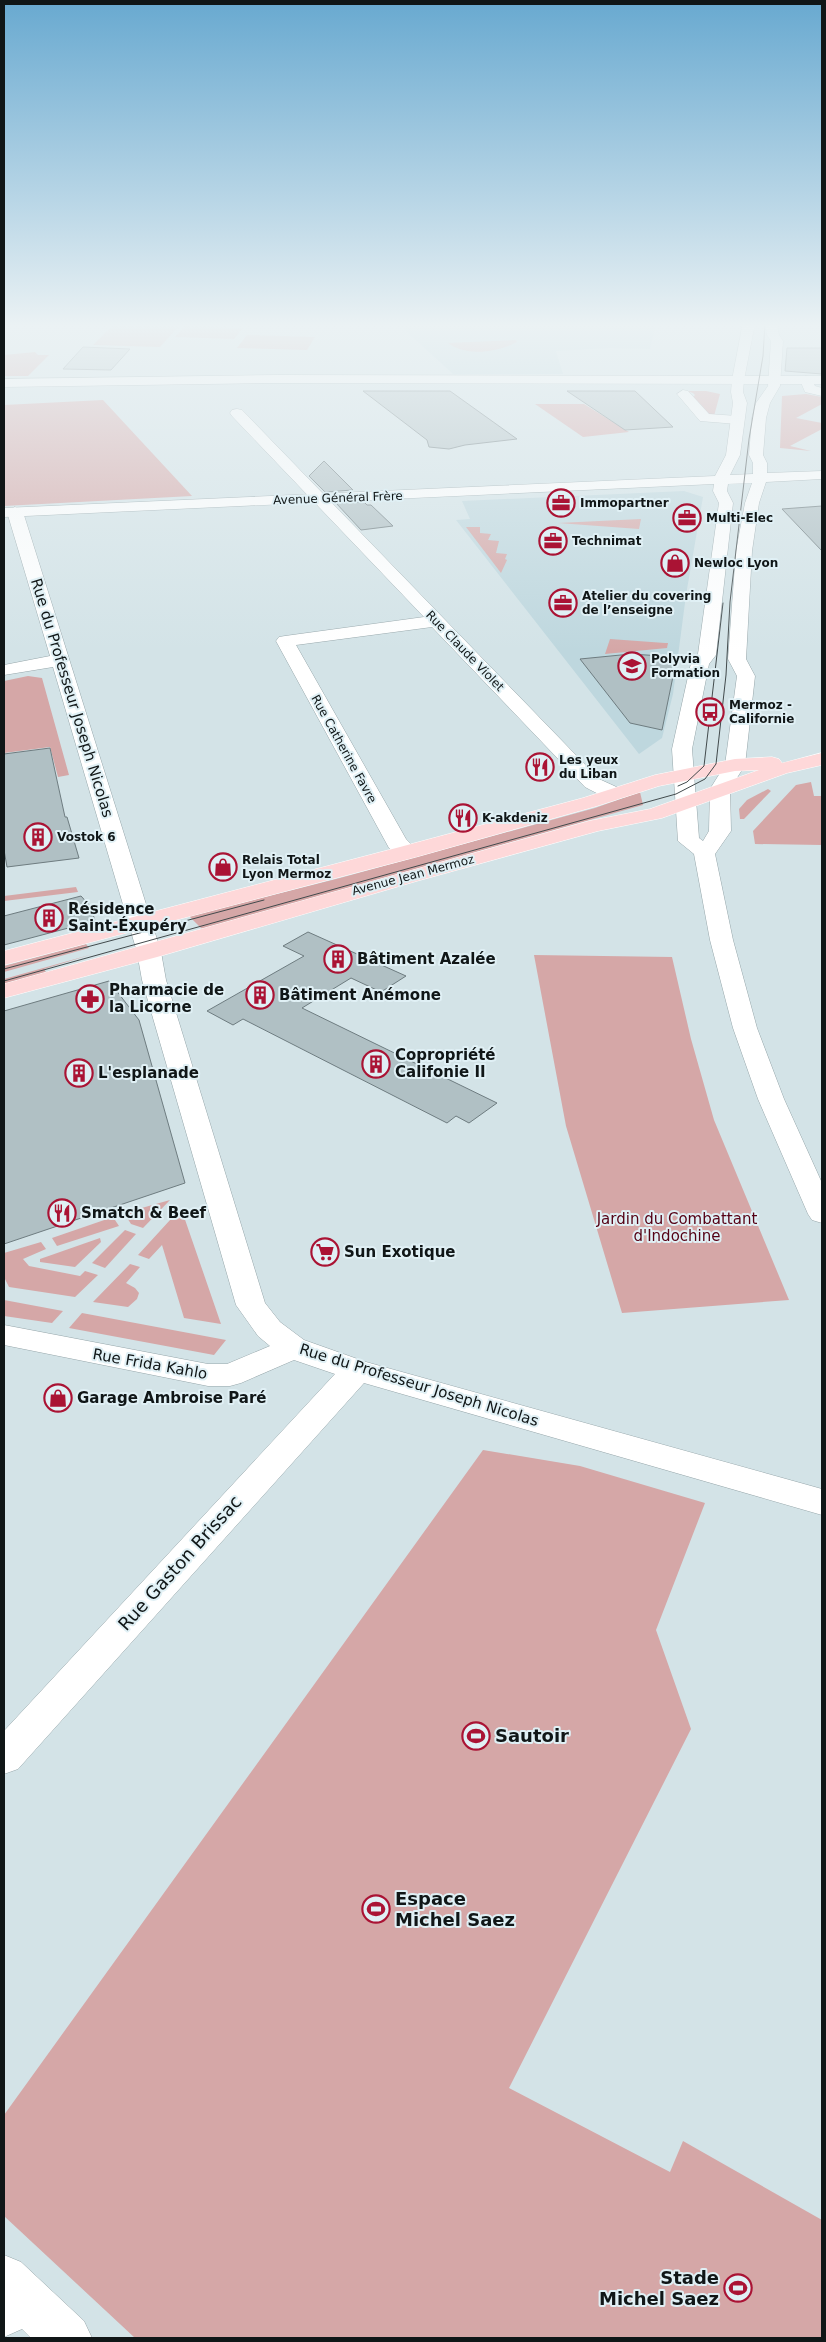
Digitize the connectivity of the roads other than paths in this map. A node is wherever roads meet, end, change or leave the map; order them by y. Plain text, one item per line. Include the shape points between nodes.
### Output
1 (256, 432) edge
2 (736, 432) edge
3 (758, 432) edge
4 (822, 475) edge
5 (760, 478) junction
6 (722, 481) junction
7 (320, 499) junction
8 (9, 512) edge
9 (436, 621) junction
10 (60, 660) junction
11 (4, 670) edge
12 (822, 750) edge
13 (822, 759) edge
14 (735, 765) junction
15 (683, 774) junction
16 (720, 789) junction
17 (616, 794) junction
18 (686, 804) junction
19 (704, 851) junction
20 (408, 852) junction
21 (140, 923) junction
22 (149, 952) junction
23 (4, 958) edge
24 (4, 992) edge
25 (822, 1214) edge
26 (11, 1345) edge
27 (293, 1348) junction
28 (357, 1370) junction
29 (822, 1502) edge
30 (4, 1757) edge
31 (9, 2295) edge
32 (67, 2338) edge

1 - 7 street, Rue Claude Violet
2 - 6 street via 733,455 723,471
3 - 5 street via 756,455 760,463
4 - 5 street, Avenue Général Frère
5 - 6 street, Avenue Général Frère
5 - 14 street via 744,551 739,607 738,659 746,676
6 - 7 street, Avenue Général Frère
6 - 15 street via 720,491 726,503 707,656 700,663 682,749
7 - 8 street, Avenue Général Frère
7 - 9 street, Rue Claude Violet
8 - 10 street, Rue du Professeur Joseph Nicolas
9 - 17 street, Rue Claude Violet via 592,783
9 - 20 street, Rue Catherine Favre via 285,641 397,843
10 - 11 street
10 - 21 street, Rue du Professeur Joseph Nicolas
12 - 14 main road, Avenue Jean Mermoz via 777,762
13 - 16 main road, Avenue Jean Mermoz
14 - 15 main road, Avenue Jean Mermoz
14 - 16 street
15 - 17 main road, Avenue Jean Mermoz
15 - 18 street
16 - 18 main road, Avenue Jean Mermoz
16 - 19 street via 720,831 709,849
17 - 20 main road, Avenue Jean Mermoz
18 - 19 street via 689,841
18 - 22 main road, Avenue Jean Mermoz via 409,876
19 - 25 street via 720,935 746,1029
20 - 21 main road, Avenue Jean Mermoz
21 - 22 street, Rue du Professeur Joseph Nicolas
21 - 23 main road, Avenue Jean Mermoz
22 - 24 main road, Avenue Jean Mermoz
22 - 27 street, Rue du Professeur Joseph Nicolas via 154,980 251,1305 269,1329
26 - 27 street, Rue Frida Kahlo via 208,1375 230,1375
27 - 28 street, Rue du Professeur Joseph Nicolas
28 - 29 street, Rue du Professeur Joseph Nicolas
28 - 30 street, Rue Gaston Brissac
31 - 32 street

